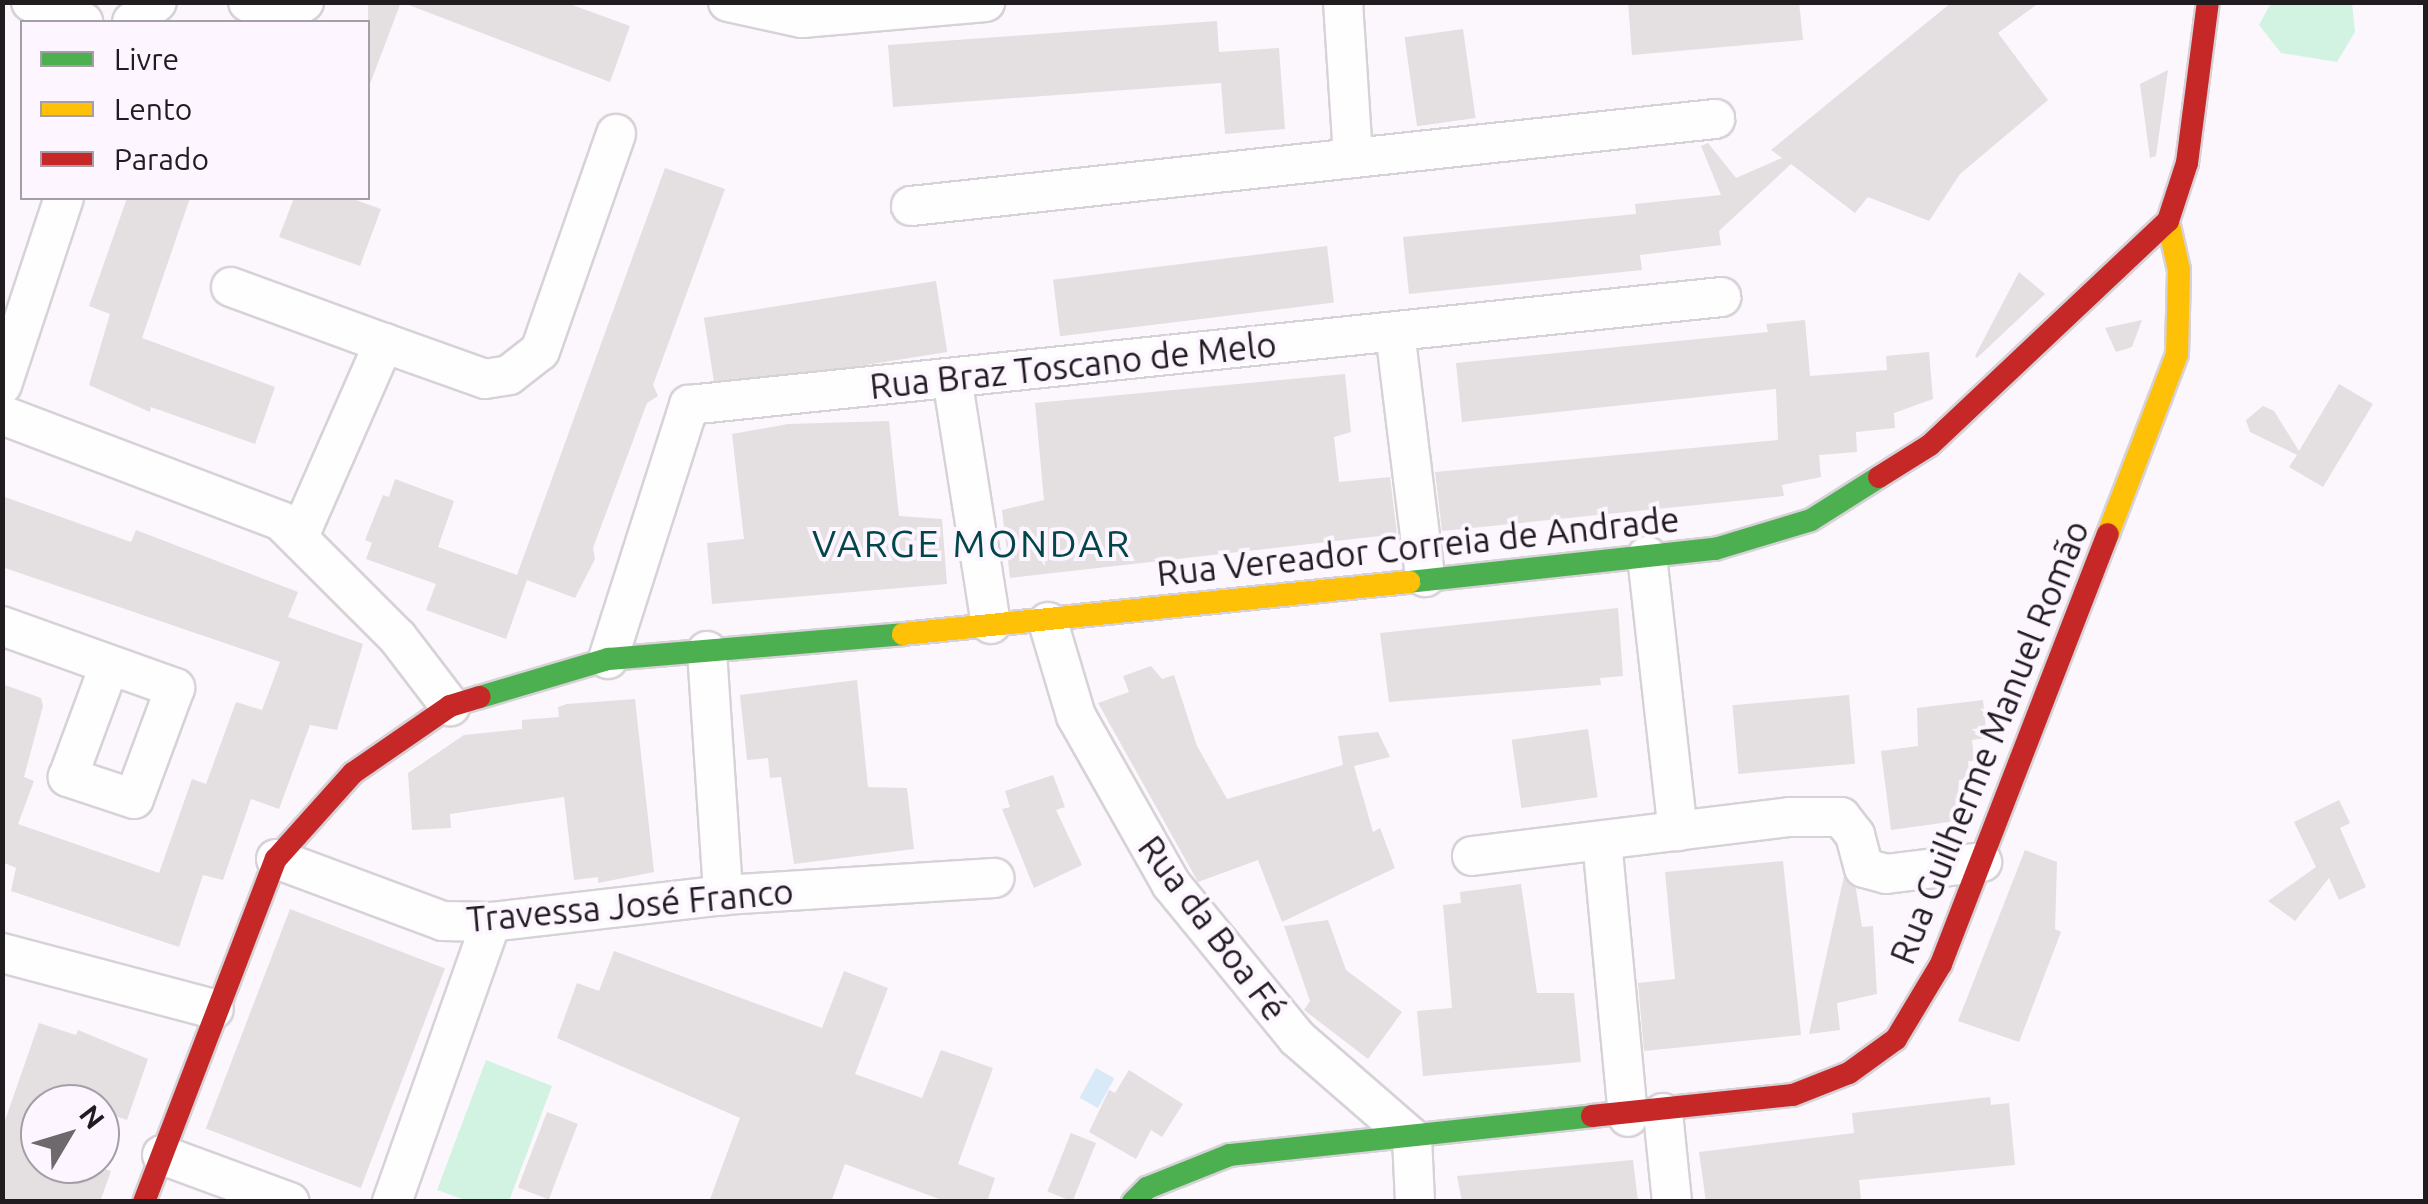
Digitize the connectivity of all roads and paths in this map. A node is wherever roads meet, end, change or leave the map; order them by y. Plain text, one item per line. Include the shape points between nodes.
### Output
1 (31, 2) edge
2 (158, 2) edge
3 (248, 2) edge
4 (304, 2) edge
5 (728, 2) edge
6 (985, 2) edge
7 (1343, 2) edge
8 (2211, 6) edge
9 (78, 20) edge
10 (135, 20) edge
11 (1715, 118) dead end
12 (616, 134) dead end
13 (1353, 156) junction
14 (63, 200) edge
15 (910, 206) dead end
16 (2168, 221) junction
17 (231, 287) dead end
18 (1721, 298) dead end
19 (1395, 332) junction
20 (384, 343) junction
21 (952, 378) junction
22 (2, 385) edge
23 (2, 416) edge
24 (300, 534) junction
25 (1648, 556) junction
26 (1426, 576) junction
27 (1048, 622) junction
28 (991, 624) junction
29 (2, 626) edge
30 (707, 651) junction
31 (608, 659) junction
32 (108, 666) dead end
33 (450, 706) junction
34 (1678, 831) junction
35 (1602, 840) junction
36 (1472, 856) dead end
37 (276, 859) junction
38 (1982, 862) junction
39 (994, 878) dead end
40 (723, 895) junction
41 (491, 922) junction
42 (2, 954) edge
43 (214, 1009) junction
44 (1645, 1115) junction
45 (1412, 1138) junction
46 (162, 1155) junction
47 (144, 1202) edge
48 (290, 1202) edge
49 (392, 1202) edge
50 (1133, 1202) edge
51 (1415, 1202) edge
52 (1672, 1202) edge

1 - 9 street
2 - 10 street
3 - 4 street via 285,13
5 - 6 street via 802,18
7 - 13 street
8 - 16 street via 2187,162
11 - 13 street
12 - 20 street via 547,335 526,366 486,379
13 - 15 street
14 - 22 street
16 - 25 street, Rua Vereador Correia de Andrade via 1987,397 1890,476 1811,520 1766,536
16 - 38 street, Rua Guilherme Manuel Romão via 2180,270 2178,354
17 - 20 street
18 - 19 street, Rua Braz Toscano de Melo
19 - 21 street, Rua Braz Toscano de Melo
19 - 26 street
20 - 24 street
21 - 28 street
21 - 31 street, Rua Braz Toscano de Melo via 689,405
23 - 24 street via 281,520
24 - 33 street via 398,638
25 - 26 street, Rua Vereador Correia de Andrade
25 - 34 street
26 - 27 street, Rua Vereador Correia de Andrade
27 - 28 street, Rua Vereador Correia de Andrade
27 - 45 street, Rua da Boa Fé via 1076,716 1171,884 1297,1038
28 - 30 street, Rua Vereador Correia de Andrade
29 - 32 street
30 - 31 street, Rua Vereador Correia de Andrade
30 - 40 street
31 - 33 street, Rua Vereador Correia de Andrade
33 - 37 street, Rua Vereador Correia de Andrade via 353,772
34 - 35 street
34 - 38 street via 1841,817 1855,835 1864,868 1886,874
35 - 36 street
35 - 44 street
37 - 41 street, Travessa José Franco via 443,920
37 - 43 street, Rua Vereador Correia de Andrade
38 - 44 street, Rua Guilherme Manuel Romão via 1941,964 1896,1039 1848,1074 1792,1095
39 - 40 street, Travessa José Franco
40 - 41 street, Travessa José Franco
41 - 49 street
42 - 43 street
43 - 46 street, Rua Vereador Correia de Andrade
44 - 45 street, Rua Guilherme Manuel Romão
44 - 52 street
45 - 50 street, Rua Guilherme Manuel Romão via 1230,1155 1147,1188
45 - 51 street
46 - 47 street, Rua Vereador Correia de Andrade
46 - 48 street

